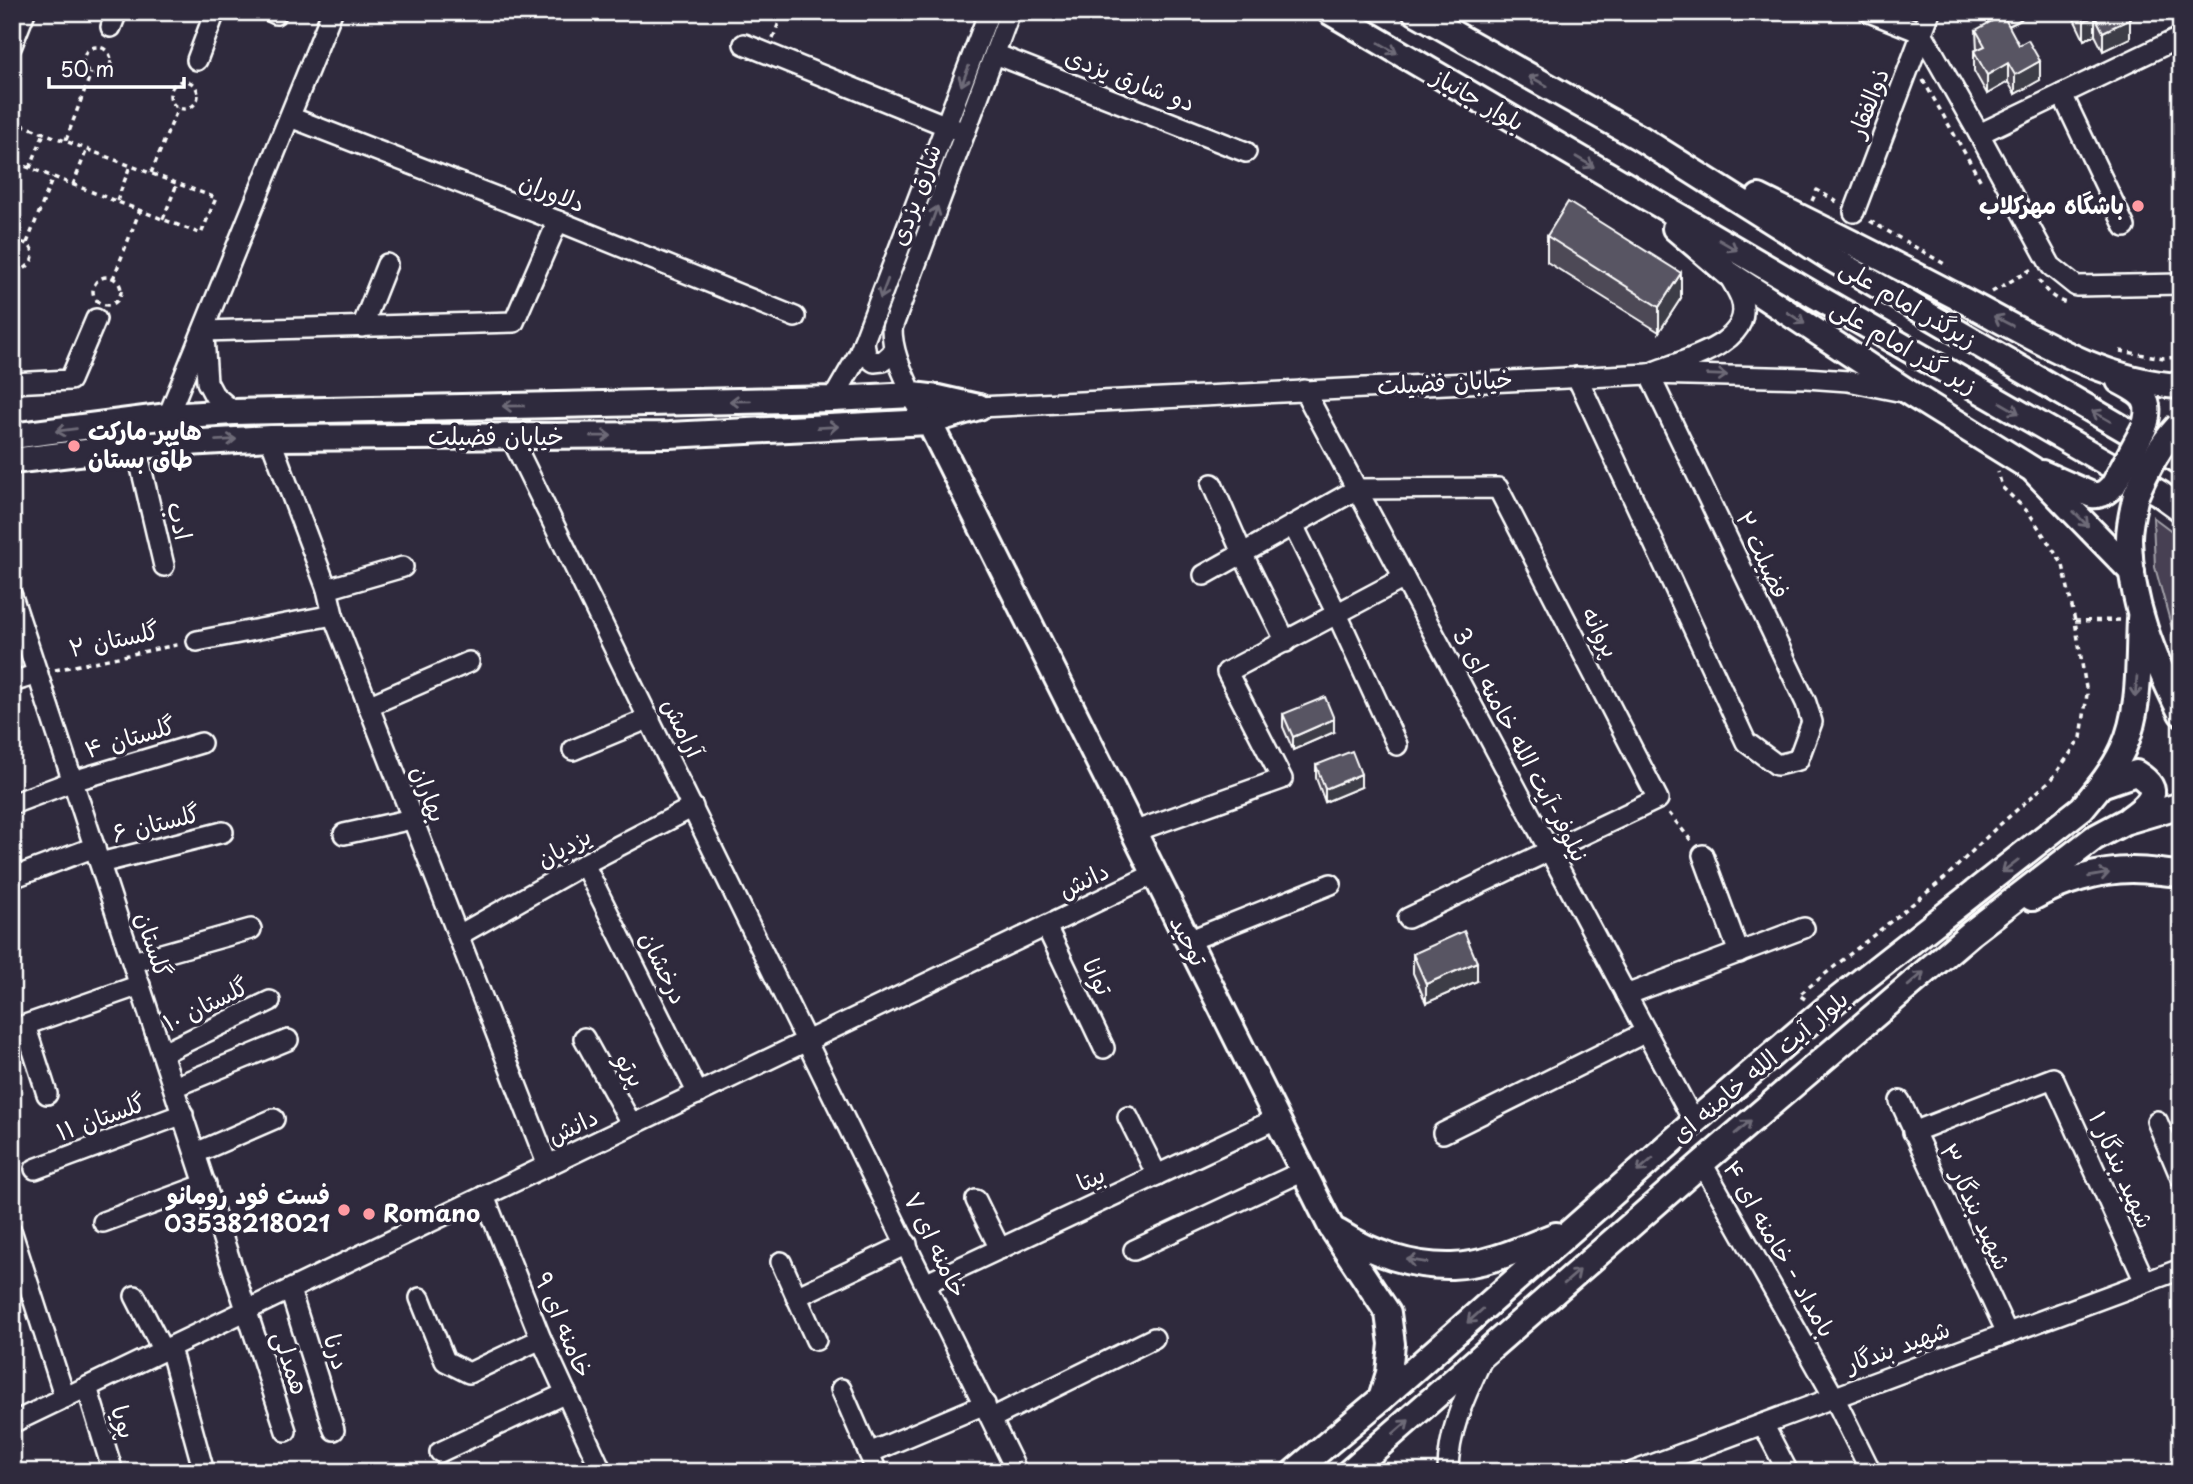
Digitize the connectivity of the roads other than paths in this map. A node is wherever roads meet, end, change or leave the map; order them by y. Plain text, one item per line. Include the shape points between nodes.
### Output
1 (25, 12) edge
2 (215, 12) edge
3 (332, 12) edge
4 (989, 12) edge
5 (1010, 12) edge
6 (1330, 12) edge
7 (1415, 12) edge
8 (1869, 12) edge
9 (1930, 12) edge
10 (1922, 33) junction
11 (2181, 37) edge
12 (744, 44) dead end
13 (12, 45) edge
14 (995, 54) junction
15 (197, 60) dead end
16 (2062, 94) junction
17 (290, 117) junction
18 (946, 125) junction
19 (965, 133) junction
20 (1979, 134) junction
21 (1640, 138) junction
22 (1246, 152) dead end
23 (1627, 186) junction
24 (1854, 212) road end
25 (558, 221) junction
26 (2125, 227) dead end
27 (387, 264) dead end
28 (1728, 273) junction
29 (2181, 284) edge
30 (795, 317) dead end
31 (96, 319) dead end
32 (362, 327) junction
33 (204, 331) junction
34 (864, 341) junction
35 (894, 351) junction
36 (2077, 360) junction
37 (1649, 374) junction
38 (1577, 377) junction
39 (12, 383) edge
40 (2181, 386) edge
41 (1304, 390) junction
42 (1911, 394) junction
43 (913, 395) junction
44 (833, 399) junction
45 (979, 407) junction
46 (234, 412) junction
47 (168, 416) junction
48 (929, 422) junction
49 (2180, 425) edge
50 (12, 436) edge
51 (511, 437) junction
52 (270, 438) junction
53 (136, 446) junction
54 (12, 461) edge
55 (2181, 463) edge
56 (2032, 469) junction
57 (1212, 484) dead end
58 (1357, 489) junction
59 (2125, 490) junction
60 (2181, 509) edge
61 (1293, 525) junction
62 (1242, 553) junction
63 (164, 566) dead end
64 (403, 566) dead end
65 (2132, 572) junction
66 (1204, 575) dead end
67 (1404, 578) junction
68 (327, 589) junction
69 (12, 596) edge
70 (1337, 614) junction
71 (333, 615) junction
72 (2140, 619) junction
73 (197, 641) road end
74 (1286, 642) junction
75 (469, 662) dead end
76 (38, 674) junction
77 (12, 682) edge
78 (368, 706) junction
79 (2181, 713) edge
80 (650, 718) junction
81 (201, 743) dead end
82 (1397, 745) dead end
83 (573, 750) dead end
84 (73, 781) junction
85 (2101, 785) junction
86 (12, 804) edge
87 (2181, 805) edge
88 (693, 807) junction
89 (412, 819) junction
90 (2124, 822) junction
91 (223, 832) dead end
92 (1133, 832) junction
93 (344, 834) dead end
94 (1550, 852) junction
95 (98, 855) junction
96 (1703, 855) road end
97 (584, 864) junction
98 (1154, 874) junction
99 (2181, 874) edge
100 (12, 878) edge
101 (1331, 884) dead end
102 (1408, 918) dead end
103 (1046, 926) junction
104 (1804, 928) dead end
105 (251, 929) dead end
106 (1971, 933) junction
107 (459, 935) junction
108 (1188, 941) junction
109 (1739, 953) junction
110 (133, 962) junction
111 (140, 985) junction
112 (1626, 995) junction
113 (270, 1001) dead end
114 (1646, 1032) junction
115 (584, 1038) dead end
116 (288, 1040) dead end
117 (807, 1041) junction
118 (1104, 1048) dead end
119 (163, 1053) junction
120 (174, 1087) junction
121 (47, 1094) dead end
122 (698, 1094) junction
123 (1900, 1101) dead end
124 (183, 1114) junction
125 (1128, 1117) dead end
126 (274, 1119) dead end
127 (1276, 1119) junction
128 (2157, 1121) dead end
129 (1694, 1122) junction
130 (632, 1125) junction
131 (1913, 1132) junction
132 (1443, 1133) dead end
133 (196, 1153) junction
134 (1702, 1163) junction
135 (548, 1166) junction
136 (36, 1169) dead end
137 (1303, 1171) junction
138 (1157, 1175) junction
139 (2181, 1178) edge
140 (206, 1184) junction
141 (484, 1196) junction
142 (976, 1200) dead end
143 (103, 1222) dead end
144 (1576, 1226) junction
145 (1331, 1227) junction
146 (12, 1233) edge
147 (907, 1244) junction
148 (1000, 1249) junction
149 (1134, 1250) dead end
150 (781, 1262) dead end
151 (2181, 1269) edge
152 (2145, 1282) junction
153 (927, 1283) junction
154 (290, 1290) junction
155 (135, 1296) dead end
156 (796, 1297) junction
157 (420, 1298) dead end
158 (248, 1310) junction
159 (2007, 1333) junction
160 (1154, 1338) dead end
161 (541, 1339) junction
162 (816, 1340) dead end
163 (166, 1349) junction
164 (1483, 1355) junction
165 (87, 1387) junction
166 (841, 1388) dead end
167 (566, 1393) junction
168 (1834, 1397) junction
169 (65, 1398) junction
170 (1381, 1399) junction
171 (988, 1410) junction
172 (12, 1423) edge
173 (1763, 1424) junction
174 (334, 1430) dead end
175 (286, 1431) dead end
176 (440, 1452) dead end
177 (873, 1463) edge
178 (1636, 1471) edge
179 (113, 1472) edge
180 (204, 1472) edge
181 (602, 1472) edge
182 (1017, 1472) edge
183 (1294, 1472) edge
184 (1349, 1472) edge
185 (1448, 1472) edge
186 (1788, 1472) edge
187 (1871, 1472) edge

1 - 13 street
2 - 15 street
3 - 17 street
4 -> 18 street
5 - 14 street, شارق یزدی
6 -> 23 main road, بلوار جانباز
21 -> 7 main road, بلوار جانباز
8 - 10 street
9 - 10 street, ذوالفقار
10 - 20 street
10 - 24 street, ذوالفقار
11 - 16 street
12 - 18 street
14 - 19 street, شارق یزدی
14 - 22 street, دو شارق یزدی
16 - 20 street
16 - 26 street
17 - 25 street, دلاوران
17 - 33 street
18 - 19 street
18 -> 34 street
35 -> 19 street, شارق یزدی via 892,328
20 - 29 street via 2050,266 2076,286
36 -> 21 main road
55 -> 21 main road, زیرگذر امام علی via 1832,259
23 - 28 main road
23 -> 60 main road, زیر گذر امام علی
25 - 30 street, دلاوران
25 - 32 street via 514,322
27 - 32 street
28 - 37 street via 1742,300 1736,331 1717,348
28 -> 42 main road
31 - 39 street via 71,380
32 - 33 street
33 - 46 street via 207,382
33 - 47 street
34 - 35 street via 866,356 874,362
34 - 44 street
35 - 43 street, شارق یزدی
36 - 40 main road via 2138,380
36 - 59 main road, bridge via 2141,393 2147,405 2148,417
37 - 38 street, خیابان فضیلت
37 - 38 street, فضیلت ۲ via 1806,704 1812,722 1798,760 1777,765 1746,742
37 -> 42 street, خیابان فضیلت via 1838,380
38 - 41 street, خیابان فضیلت
41 - 45 street, خیابان فضیلت
41 - 58 street, نیلوفر-آیت الله خامنه ای 3
42 - 56 main road
43 - 44 main road, خیابان فضیلت
43 - 45 main road, خیابان فضیلت
43 - 48 main road, توحید
44 -> 46 main road, خیابان فضیلت
45 - 48 main road, خیابان فضیلت
46 - 47 main road, خیابان فضیلت
47 -> 50 main road, خیابان فضیلت
51 -> 48 main road, خیابان فضیلت via 669,435
48 - 92 main road, توحید
49 - 59 main road, bridge
51 - 52 main road, خیابان فضیلت
51 - 80 street, آرامش
53 -> 52 main road, خیابان فضیلت
52 - 68 street, بهاران
53 - 54 main road, خیابان فضیلت
53 - 63 street, ادب
56 - 59 main road via 2092,495
56 -> 65 main road
57 - 62 street
58 - 61 street
58 - 67 street, نیلوفر-آیت الله خامنه ای 3
58 - 94 street, پروانه via 1498,488 1658,799
59 - 65 main road
61 - 62 street
61 - 70 street
62 - 66 street
62 - 74 street
64 - 68 street
65 - 72 main road
67 - 70 street
67 - 94 street, نیلوفر-آیت الله خامنه ای 3
68 - 71 street, بهاران
69 - 76 street, گلستان
70 - 74 street
70 - 82 street
71 - 73 street
71 - 78 street, بهاران
72 - 79 main road
72 -> 85 main road, بلوار آیت الله خامنه ای via 2131,723 2123,749
74 - 92 street via 1227,671 1282,779
75 - 78 street
76 - 77 street
76 - 84 street, گلستان
78 - 89 street, بهاران
80 - 83 street
80 - 88 street, آرامش
81 - 84 street, گلستان ۴
84 - 86 street, گلستان ۴
84 - 95 street, گلستان
85 - 90 main road via 2136,773 2148,780 2152,788 2146,807
85 -> 129 main road, بلوار آیت الله خامنه ای via 2053,832 1823,1011
87 - 90 main road, بلوار آیت الله خامنه ای
88 - 97 street, یزدیان
88 - 117 street, آرامش
89 - 93 street
89 - 107 street, بهاران
90 - 106 main road, بلوار آیت الله خامنه ای via 2094,838
91 - 95 street, گلستان ۶
92 - 98 main road, توحید
94 - 102 street
94 - 112 street, نیلوفر-آیت الله خامنه ای 3
95 - 100 street, گلستان ۶
95 - 110 street, گلستان
96 - 109 street
97 - 107 street, یزدیان
97 - 122 street, درخشان
98 - 103 street, دانش
98 - 108 main road, توحید
106 -> 99 main road via 2053,887 2091,876 2130,870
101 - 108 street
103 - 117 street, دانش
103 - 118 street, توانا
104 - 109 street
105 - 110 street
134 -> 106 main road, بلوار آیت الله خامنه ای
107 - 135 street, بهاران
108 - 127 main road, توحید
109 - 112 street
110 - 111 street, گلستان
111 - 119 street, گلستان
111 - 121 street via 25,1025
112 - 114 street, نیلوفر-آیت الله خامنه ای 3
113 - 119 street, گلستان ۱۰
114 - 129 street, نیلوفر-آیت الله خامنه ای 3
114 - 132 street
115 - 130 street, پرتو
116 - 120 street
117 - 122 street, دانش
117 - 147 street, خامنه ای ۷
119 - 120 street, گلستان
120 - 124 street, گلستان
122 - 130 street, دانش
123 - 131 street, شهید بندگار ۳
124 - 133 street, گلستان
124 - 136 street, گلستان ۱۱
125 - 138 street
126 - 133 street
127 - 137 main road, توحید
127 - 138 street, بیتا
128 - 139 street
129 -> 144 main road, بلوار آیت الله خامنه ای
130 - 135 street, دانش
131 - 152 street, شهید بندگار ۱ via 2053,1078
131 - 159 street, شهید بندگار ۳
133 - 140 street, گلستان
164 -> 134 main road, بلوار آیت الله خامنه ای
134 - 168 street, بامداد - خامنه ای ۴
135 - 141 street, دانش
137 - 145 main road, توحید
137 - 149 street
138 - 148 street, بیتا
140 - 143 street
140 - 158 street, گلستان
141 - 154 street, دانش
141 - 161 street, خامنه ای ۹
142 - 148 street
144 -> 145 main road via 1514,1252 1452,1266 1380,1254
144 -> 170 main road, بلوار آیت الله خامنه ای
145 - 170 main road, توحید via 1388,1313 1392,1345
146 - 169 street
147 - 153 street, خامنه ای ۷
147 - 156 street
148 - 153 street, بیتا
150 - 156 street
151 - 152 street, شهید بندگار
152 - 159 street, شهید بندگار
153 - 171 street, خامنه ای ۷
154 - 158 street, دانش
154 - 174 street, درنا
155 - 163 street
156 - 162 street
157 - 161 street via 445,1361 470,1373
158 - 163 street, دانش
158 - 175 street, همدلی
159 - 168 street, شهید بندگار
160 - 171 street
161 - 167 street, خامنه ای ۹
163 - 165 street, دانش
163 - 180 street
184 -> 164 main road, بلوار آیت الله خامنه ای
164 - 185 street via 1458,1413
165 - 169 street, دانش
165 - 179 street, پویا
166 - 177 street
167 - 176 street
167 - 181 street, خامنه ای ۹
168 - 173 street, شهید بندگار
168 - 187 street, بامداد - خامنه ای ۴
169 - 172 street, دانش
170 - 183 main road, بلوار آیت الله خامنه ای
171 - 177 street
171 - 182 street, خامنه ای ۷
173 - 178 street, شهید بندگار
173 - 186 street

